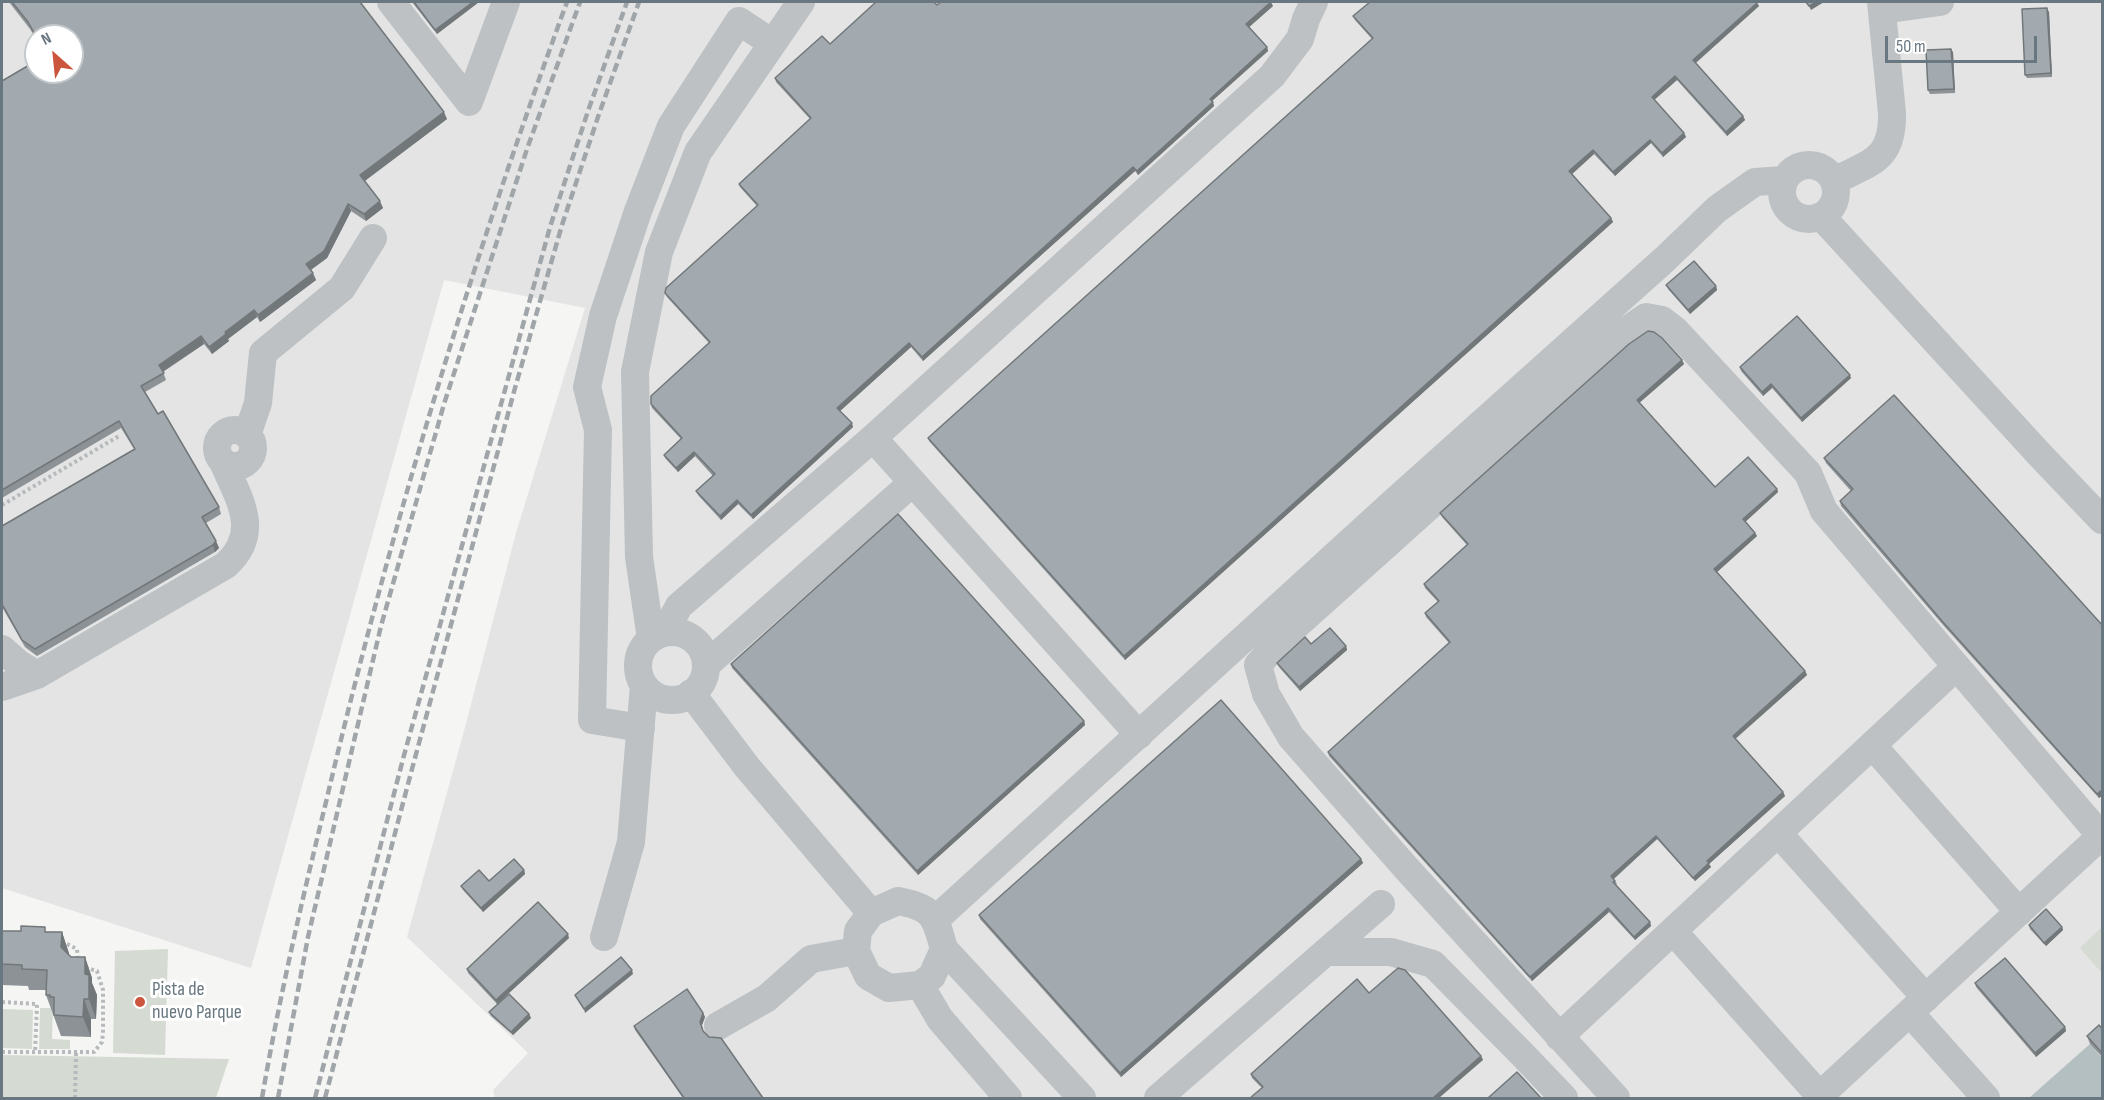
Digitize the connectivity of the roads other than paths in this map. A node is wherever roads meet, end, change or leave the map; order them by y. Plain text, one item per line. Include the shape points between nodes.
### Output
1 (392, 2) edge
2 (506, 2) edge
3 (801, 2) edge
4 (1314, 2) edge
5 (1941, 2) edge
6 (1911, 4) edge
7 (1882, 6) edge
8 (772, 43) junction
9 (1784, 180) junction
10 (1834, 181) junction
11 (1821, 216) junction
12 (373, 238) dead end
13 (873, 438) junction
14 (912, 483) junction
15 (2103, 519) edge
16 (658, 636) junction
17 (2, 649) edge
18 (706, 665) junction
19 (1956, 667) junction
20 (37, 675) junction
21 (644, 686) junction
22 (2, 687) edge
23 (691, 693) junction
24 (640, 728) junction
25 (1139, 735) junction
26 (1872, 745) junction
27 (1778, 833) junction
28 (2102, 836) edge
29 (1381, 904) dead end
30 (2019, 912) junction
31 (871, 913) junction
32 (936, 920) junction
33 (1673, 931) junction
34 (604, 937) dead end
35 (945, 949) junction
36 (856, 951) junction
37 (1327, 952) junction
38 (920, 985) junction
39 (1918, 1005) junction
40 (718, 1026) dead end
41 (1559, 1037) junction
42 (1008, 1098) edge
43 (1082, 1098) edge
44 (1158, 1098) edge
45 (1564, 1098) edge
46 (1616, 1098) edge
47 (1820, 1098) edge
48 (1986, 1098) edge

1 - 2 lane via 469,102
3 - 8 lane
4 - 13 lane via 1300,39 1272,76
5 - 6 lane
6 - 7 lane
7 - 10 lane via 1893,113 1890,144 1881,156
8 - 16 lane via 698,152 659,252 635,372 639,556
8 - 24 lane via 739,21 671,126 603,316 588,387 598,430 592,720
9 - 10 lane via 1790,172 1805,165 1822,168
9 - 11 lane via 1782,197 1791,213 1808,219
9 - 25 lane via 1755,182 1717,209
10 - 11 lane via 1835,199
11 - 15 lane
12 - 20 lane via 342,288 262,353 258,403 240,453 246,536 235,557
13 - 14 lane
13 - 16 lane via 679,606
14 - 18 lane
14 - 25 lane
16 - 18 lane via 677,633 689,637 699,646
16 - 21 lane via 642,649 638,661
17 - 20 lane
18 - 23 lane via 700,684
19 - 26 lane
19 - 28 lane
19 - 41 lane via 1824,511 1808,473 1675,330 1662,320 1646,317 1620,335 1281,639 1258,665 1266,694 1291,737
20 - 22 lane
21 - 23 lane via 666,700 680,700
21 - 24 lane
23 - 31 lane via 747,767
24 - 34 lane via 631,842
25 - 32 lane
26 - 27 lane
26 - 30 lane
27 - 33 lane
27 - 39 lane
28 - 30 lane
29 - 37 lane
30 - 39 lane
31 - 32 lane via 898,901 919,905
31 - 36 lane via 858,932
32 - 35 lane
33 - 41 lane
33 - 47 lane
35 - 38 lane via 932,976
35 - 43 lane
36 - 38 lane via 868,976 889,988
36 - 40 lane via 811,959 767,998
37 - 44 lane
37 - 45 lane via 1390,952 1433,964
38 - 42 lane via 940,1019
39 - 47 lane
39 - 48 lane
41 - 46 lane

